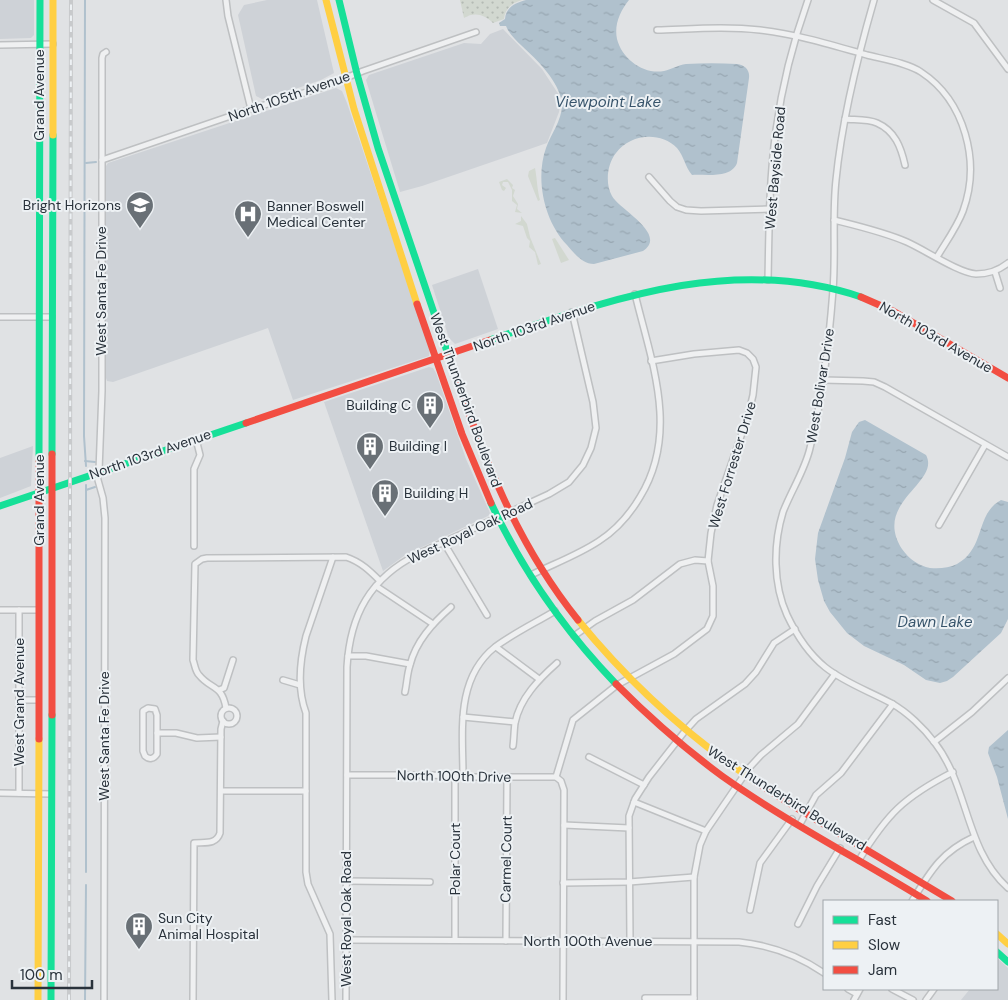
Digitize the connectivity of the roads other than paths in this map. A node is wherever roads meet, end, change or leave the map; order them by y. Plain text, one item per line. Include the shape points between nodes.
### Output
1 (40, 0) edge
2 (53, 0) edge
3 (229, 0) edge
4 (326, 0) edge
5 (339, 0) edge
6 (808, 0) edge
7 (874, 0) edge
8 (933, 0) edge
9 (657, 30) dead end
10 (476, 32) dead end
11 (796, 36) junction
12 (40, 44) junction
13 (53, 44) junction
14 (0, 45) edge
15 (106, 52) dead end
16 (859, 52) junction
17 (1008, 69) edge
18 (356, 74) junction
19 (345, 78) junction
20 (251, 109) junction
21 (845, 118) junction
22 (102, 160) junction
23 (904, 165) dead end
24 (649, 177) dead end
25 (770, 208) junction
26 (834, 220) junction
27 (937, 257) junction
28 (1008, 263) edge
29 (995, 272) junction
30 (768, 280) junction
31 (423, 281) junction
32 (411, 285) junction
33 (1000, 288) dead end
34 (833, 289) junction
35 (635, 294) junction
36 (572, 312) junction
37 (38, 316) junction
38 (0, 317) edge
39 (52, 317) junction
40 (448, 355) junction
41 (436, 359) junction
42 (651, 361) junction
43 (1008, 378) edge
44 (823, 380) junction
45 (196, 439) junction
46 (985, 445) junction
47 (1008, 457) edge
48 (486, 462) junction
49 (474, 467) junction
50 (98, 472) junction
51 (51, 488) junction
52 (40, 492) junction
53 (0, 506) edge
54 (510, 512) junction
55 (498, 518) junction
56 (939, 525) dead end
57 (444, 543) junction
58 (194, 546) dead end
59 (333, 557) junction
60 (708, 561) junction
61 (543, 569) junction
62 (531, 575) junction
63 (380, 581) junction
64 (376, 586) junction
65 (450, 607) dead end
66 (0, 610) edge
67 (19, 610) junction
68 (38, 610) junction
69 (555, 611) junction
70 (488, 615) dead end
71 (433, 624) junction
72 (585, 628) junction
73 (795, 629) junction
74 (574, 636) junction
75 (496, 647) junction
76 (348, 656) junction
77 (233, 660) dead end
78 (557, 663) dead end
79 (410, 664) junction
80 (835, 674) junction
81 (628, 678) junction
82 (1008, 678) edge
83 (539, 679) junction
84 (283, 680) dead end
85 (300, 685) junction
86 (617, 685) junction
87 (219, 690) junction
88 (405, 692) dead end
89 (20, 700) junction
90 (38, 700) junction
91 (893, 704) junction
92 (226, 708) junction
93 (463, 717) junction
94 (223, 721) junction
95 (515, 722) junction
96 (685, 731) junction
97 (157, 733) junction
98 (221, 738) junction
99 (676, 741) junction
100 (934, 742) junction
101 (513, 746) dead end
102 (589, 757) dead end
103 (953, 772) junction
104 (347, 775) junction
105 (744, 775) junction
106 (455, 777) junction
107 (507, 777) junction
108 (463, 778) junction
109 (558, 779) junction
110 (644, 785) junction
111 (737, 785) junction
112 (221, 791) junction
113 (306, 791) junction
114 (0, 793) edge
115 (19, 793) junction
116 (38, 794) junction
117 (51, 794) junction
118 (634, 802) junction
119 (806, 813) junction
120 (792, 819) junction
121 (800, 824) junction
122 (564, 825) junction
123 (630, 828) junction
124 (706, 831) junction
125 (974, 837) junction
126 (840, 848) junction
127 (866, 849) junction
128 (859, 860) junction
129 (694, 877) junction
130 (347, 881) junction
131 (430, 882) dead end
132 (630, 882) junction
133 (922, 883) junction
134 (563, 884) junction
135 (1008, 888) edge
136 (916, 894) junction
137 (913, 900) edge
138 (925, 900) edge
139 (950, 900) edge
140 (750, 910) dead end
141 (798, 924) dead end
142 (998, 935) edge
143 (346, 940) junction
144 (456, 940) junction
145 (630, 940) junction
146 (506, 941) junction
147 (563, 941) junction
148 (694, 941) junction
149 (1008, 944) edge
150 (998, 953) edge
151 (1008, 962) edge
152 (823, 972) edge
153 (894, 990) edge
154 (645, 998) dead end
155 (694, 999) edge
156 (38, 1000) edge
157 (51, 1000) edge
158 (104, 1000) edge
159 (193, 1000) edge
160 (332, 1000) edge
161 (346, 1000) edge
162 (563, 1000) edge
163 (913, 1000) edge

1 - 12 main road, Grand Avenue
2 - 13 main road, Grand Avenue
3 - 20 street via 230,24
4 - 19 main road, West Thunderbird Boulevard
5 - 18 main road, West Thunderbird Boulevard
6 - 11 street, West Bayside Road
7 - 16 street, West Bolivar Drive
8 - 17 street via 974,23
9 - 11 street via 728,28
10 - 18 street, North 105th Avenue
11 - 16 street
11 - 25 street, West Bayside Road via 776,130
12 - 13 street
12 - 14 street
12 - 37 main road, Grand Avenue
13 - 39 main road, Grand Avenue
15 - 22 street, West Santa Fe Drive via 102,58
16 - 21 street, West Bolivar Drive
16 - 27 street via 919,71 950,100 962,124 971,167 969,186 964,209
18 - 19 street, North 105th Avenue
18 - 31 main road, West Thunderbird Boulevard
19 - 20 street, North 105th Avenue
19 - 32 main road, West Thunderbird Boulevard
20 - 22 street, North 105th Avenue
21 - 23 street via 876,122 892,134 901,149
21 - 26 street, West Bolivar Drive
22 - 50 street, West Santa Fe Drive via 102,391
24 - 25 street via 670,201 686,210
25 - 30 street, West Bayside Road
26 - 27 street via 879,232
26 - 34 street, West Bolivar Drive
27 - 29 street via 959,270 975,274
28 - 29 street
29 - 33 street
30 - 34 main road, North 103rd Avenue
30 - 35 main road, North 103rd Avenue via 693,283
31 - 32 main road
31 - 40 main road, West Thunderbird Boulevard
32 - 41 main road, West Thunderbird Boulevard
34 - 43 main road, North 103rd Avenue via 873,301 899,314
34 - 44 street, West Bolivar Drive
35 - 36 main road, North 103rd Avenue
35 - 42 street
36 - 40 main road, North 103rd Avenue
36 - 54 street, West Royal Oak Road via 593,402 596,428 591,448 583,465 569,482
37 - 38 street
37 - 39 street
37 - 52 main road, Grand Avenue
39 - 51 main road, Grand Avenue
40 - 41 main road, North 103rd Avenue
40 - 48 main road, West Thunderbird Boulevard
41 - 45 main road, North 103rd Avenue
41 - 49 main road, West Thunderbird Boulevard
42 - 60 street, West Forrester Drive via 739,350 753,359 756,367 745,426 717,505
42 - 61 street via 660,406 661,433 646,487 630,512 608,534 582,551
44 - 46 street via 874,382
44 - 73 street, West Bolivar Drive via 809,452 783,513 778,536 777,577 784,606
45 - 50 main road, North 103rd Avenue
45 - 58 street via 200,454 194,469
46 - 47 street
46 - 56 street
48 - 49 main road
48 - 54 main road, West Thunderbird Boulevard
49 - 55 main road, West Thunderbird Boulevard
50 - 51 main road, North 103rd Avenue
50 - 158 street, West Santa Fe Drive via 105,518
51 - 52 main road, North 103rd Avenue
51 - 117 main road, Grand Avenue
52 - 53 main road, North 103rd Avenue
52 - 68 main road, Grand Avenue
54 - 55 street, West Royal Oak Road
54 - 61 main road, West Thunderbird Boulevard
55 - 57 street, West Royal Oak Road
55 - 62 main road, West Thunderbird Boulevard
57 - 63 street, West Royal Oak Road via 406,560
57 - 70 street
59 - 63 street via 355,560
59 - 85 street via 303,646
59 - 87 street via 202,559 195,564 194,660 197,674
60 - 72 street via 680,564 633,600
60 - 81 street, West Forrester Drive via 713,586 713,616 707,629 674,654
61 - 62 street
61 - 72 main road, West Thunderbird Boulevard
62 - 69 main road, West Thunderbird Boulevard
63 - 64 street, West Royal Oak Road
64 - 71 street
64 - 76 street, West Royal Oak Road via 354,621
65 - 71 street
66 - 67 street
67 - 68 street
67 - 89 street, West Grand Avenue
68 - 90 main road, Grand Avenue
69 - 74 main road, West Thunderbird Boulevard
69 - 75 street
71 - 79 street
72 - 74 street
72 - 81 main road, West Thunderbird Boulevard
73 - 80 street, West Bolivar Drive via 813,655
73 - 96 street via 774,643 745,684
74 - 86 main road, West Thunderbird Boulevard
75 - 83 street
75 - 93 street via 473,675 464,699
76 - 79 street
76 - 104 street, West Royal Oak Road
77 - 87 street via 224,688
78 - 83 street
79 - 88 street
80 - 91 street, West Bolivar Drive
80 - 105 street via 798,724 761,755
81 - 86 street, West Forrester Drive
81 - 96 main road, West Thunderbird Boulevard
82 - 100 street
83 - 95 street via 524,699
84 - 85 street
85 - 113 street via 301,702 306,713
86 - 99 main road, West Thunderbird Boulevard
86 - 109 street, West Forrester Drive via 573,720
87 - 92 street via 225,698
89 - 90 street
89 - 115 street, West Grand Avenue
90 - 116 main road, Grand Avenue
91 - 100 street, West Bolivar Drive
91 - 119 street via 841,773 816,795
92 - 94 street via 221,714
92 - 94 street via 234,710 236,719 230,724
93 - 95 street
93 - 108 street
94 - 98 street
95 - 101 street
96 - 99 street
96 - 105 main road, West Thunderbird Boulevard
97 - 97 street via 156,712 153,708 145,709 143,751 147,758 157,754
97 - 98 street
98 - 112 street
99 - 110 street
99 - 111 main road, West Thunderbird Boulevard
100 - 103 street, West Bolivar Drive
102 - 110 street
103 - 125 street, West Bolivar Drive
103 - 127 street via 900,805
104 - 106 street, North 100th Drive
104 - 130 street, West Royal Oak Road
105 - 111 street
105 - 119 main road, West Thunderbird Boulevard
106 - 108 street, North 100th Drive
106 - 144 street, Polar Court
107 - 108 street, North 100th Drive
107 - 109 street, North 100th Drive
107 - 146 street, Carmel Court
109 - 122 street via 564,790
110 - 118 street
111 - 120 main road, West Thunderbird Boulevard
111 - 124 street
112 - 113 street
112 - 159 street via 218,839 194,842
113 - 160 street via 306,872 330,934
114 - 115 street
115 - 116 street
116 - 117 street
116 - 156 main road, Grand Avenue
117 - 157 main road, Grand Avenue
118 - 123 street
118 - 124 street
119 - 121 street
119 - 127 main road, West Thunderbird Boulevard
120 - 121 main road, West Thunderbird Boulevard
120 - 140 street via 760,863
121 - 126 main road, West Thunderbird Boulevard
122 - 123 street
122 - 134 street
123 - 132 street
124 - 129 street via 697,855
125 - 133 street via 956,845 943,856
125 - 135 street, West Bolivar Drive via 994,875
126 - 128 main road, West Thunderbird Boulevard
126 - 141 street
127 - 128 street
127 - 133 main road, West Thunderbird Boulevard
128 - 136 main road, West Thunderbird Boulevard
129 - 132 street
129 - 148 street
130 - 131 street
130 - 143 street, West Royal Oak Road
132 - 134 street
132 - 145 street
133 - 136 street
133 - 139 main road, West Thunderbird Boulevard
134 - 147 street
136 - 137 street
136 - 138 main road, West Thunderbird Boulevard
142 - 149 main road
143 - 144 street, North 100th Avenue
143 - 161 street, West Royal Oak Road
144 - 146 street, North 100th Avenue
145 - 147 street, North 100th Avenue
145 - 148 street, North 100th Avenue
146 - 147 street, North 100th Avenue
147 - 162 street
148 - 152 street, North 100th Avenue via 760,944 798,958
148 - 155 street
150 - 151 main road
153 - 163 street
154 - 155 street

